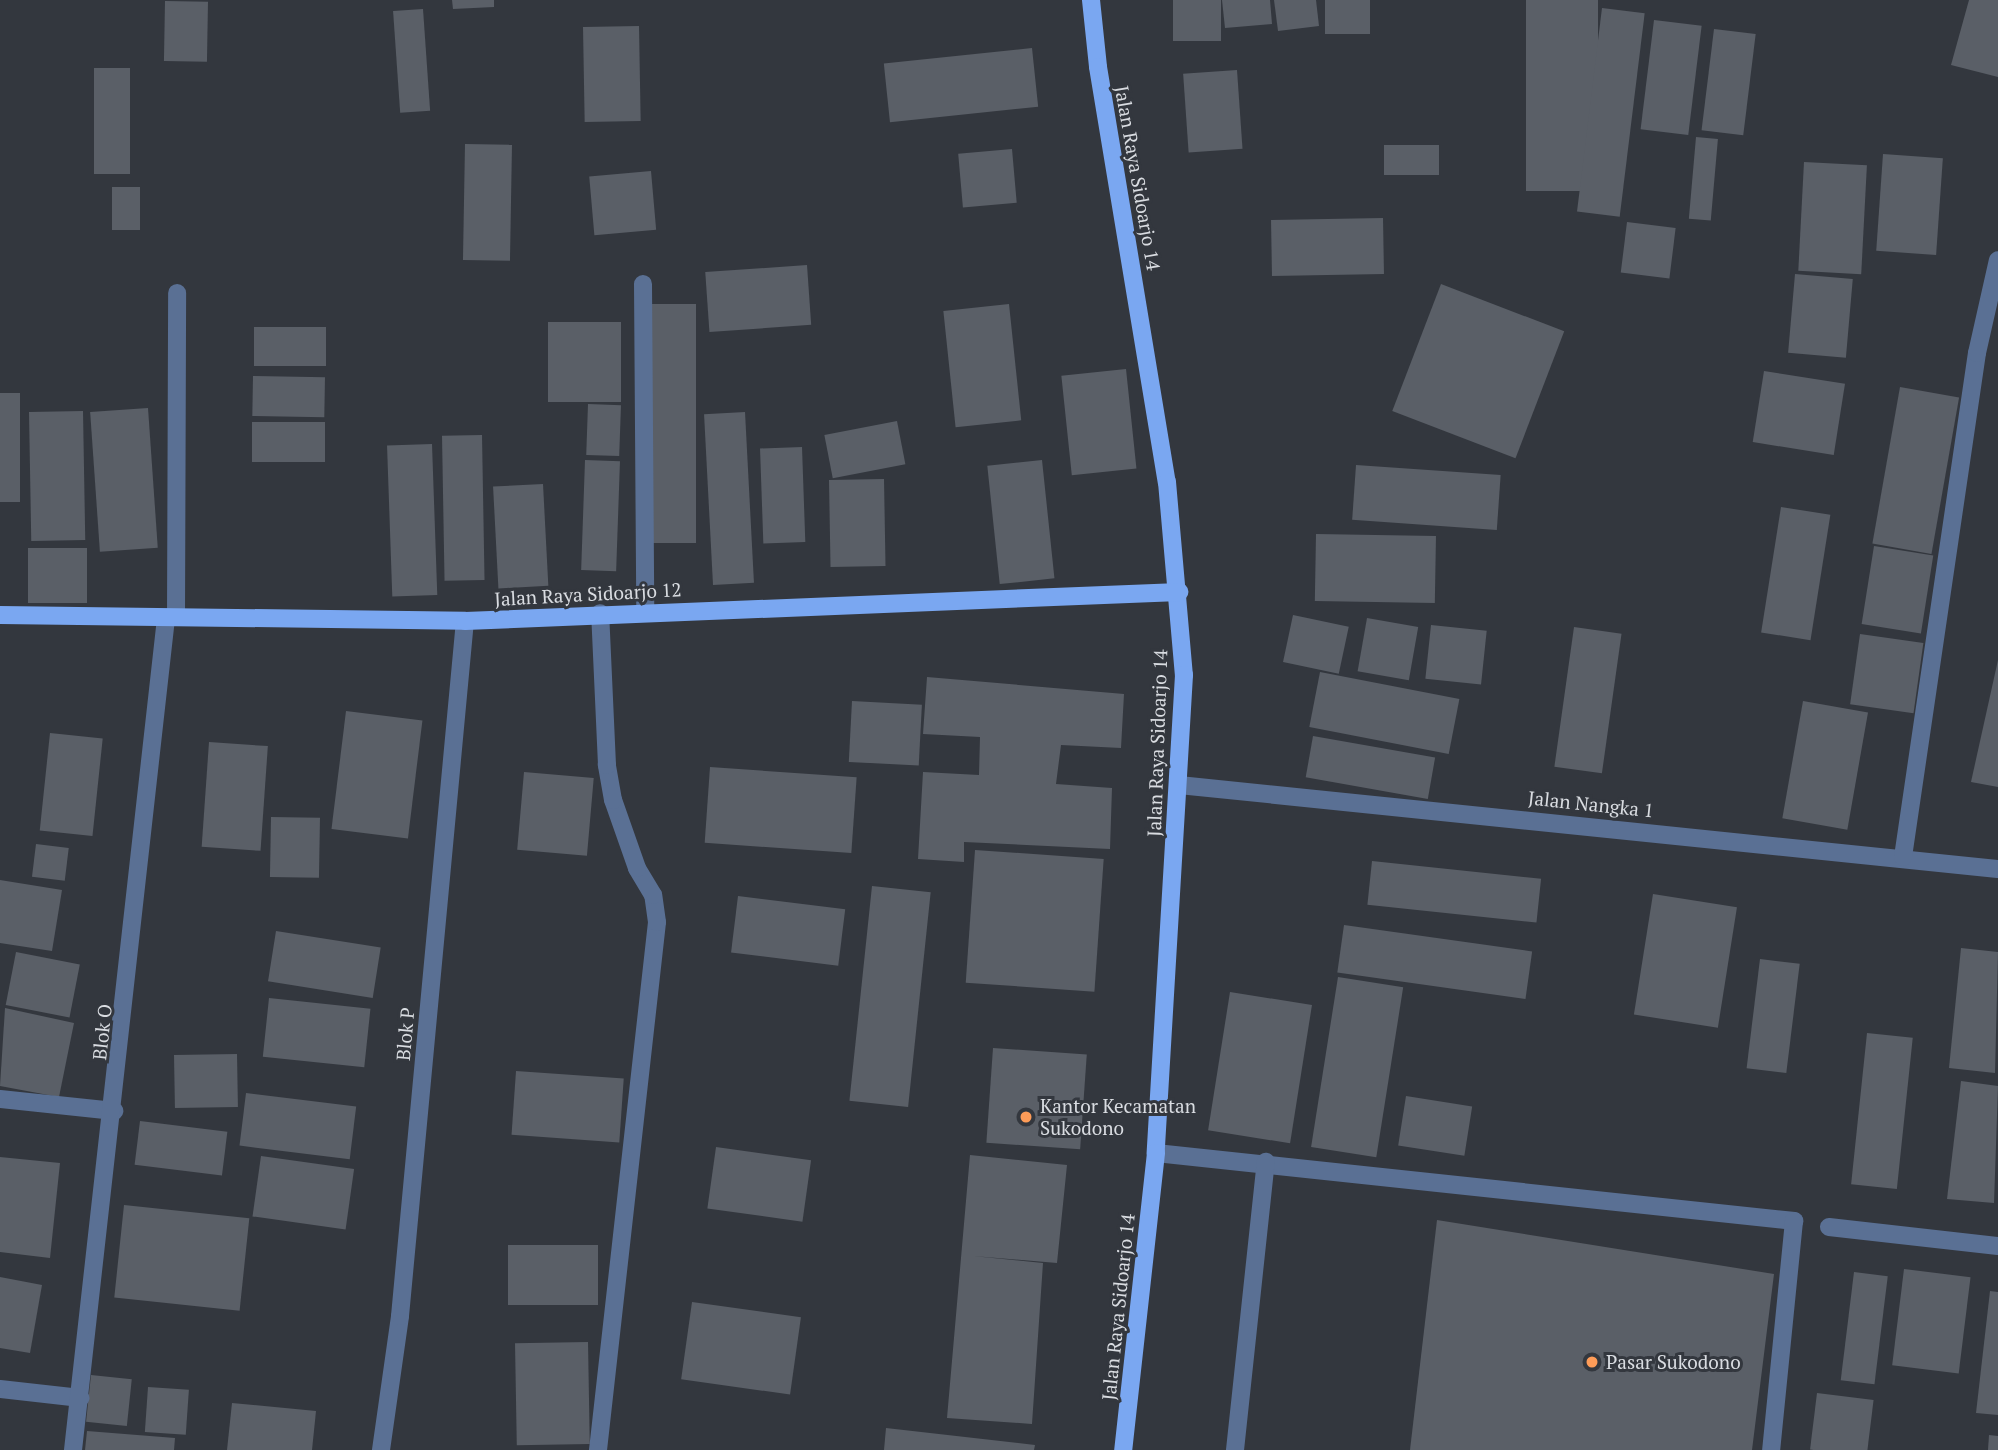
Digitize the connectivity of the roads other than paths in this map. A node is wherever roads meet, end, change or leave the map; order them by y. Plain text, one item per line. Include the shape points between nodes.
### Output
1 (1091, 0) edge
2 (1998, 260) edge
3 (643, 284) dead end
4 (177, 293) dead end
5 (1179, 592) junction
6 (645, 611) junction
7 (600, 613) junction
8 (0, 615) edge
9 (171, 617) junction
10 (465, 621) junction
11 (1179, 785) junction
12 (1903, 856) junction
13 (1998, 869) edge
14 (0, 1099) edge
15 (114, 1111) junction
16 (1156, 1153) junction
17 (1266, 1162) junction
18 (1829, 1227) dead end
19 (1998, 1246) edge
20 (0, 1389) edge
21 (80, 1398) junction
22 (73, 1450) edge
23 (382, 1450) edge
24 (598, 1450) edge
25 (1123, 1450) edge
26 (1235, 1450) edge
27 (1771, 1450) edge

1 - 5 main road, Jalan Raya Sidoarjo 14 via 1098,67 1167,482
2 - 12 street via 1977,353
3 - 6 street
4 - 9 street, Blok O
5 - 6 main road, Jalan Raya Sidoarjo 12
5 - 11 main road, Jalan Raya Sidoarjo 14 via 1184,675
6 - 7 main road, Jalan Raya Sidoarjo 12
7 - 10 main road, Jalan Raya Sidoarjo 12
7 - 24 street via 607,765 613,800 653,895 657,922
8 - 9 main road, Jalan Raya Sidoarjo 12
9 - 10 main road, Jalan Raya Sidoarjo 12
9 - 15 street, Blok O
10 - 23 street, Blok P via 401,1303
11 - 12 street, Jalan Nangka 1
11 - 16 main road, Jalan Raya Sidoarjo 14
12 - 13 street, Jalan Nangka 1
14 - 15 street
15 - 21 street, Blok O
16 - 17 street
16 - 25 main road, Jalan Raya Sidoarjo 14
17 - 26 street
17 - 27 street via 1794,1221
18 - 19 street
20 - 21 street
21 - 22 street, Blok O

